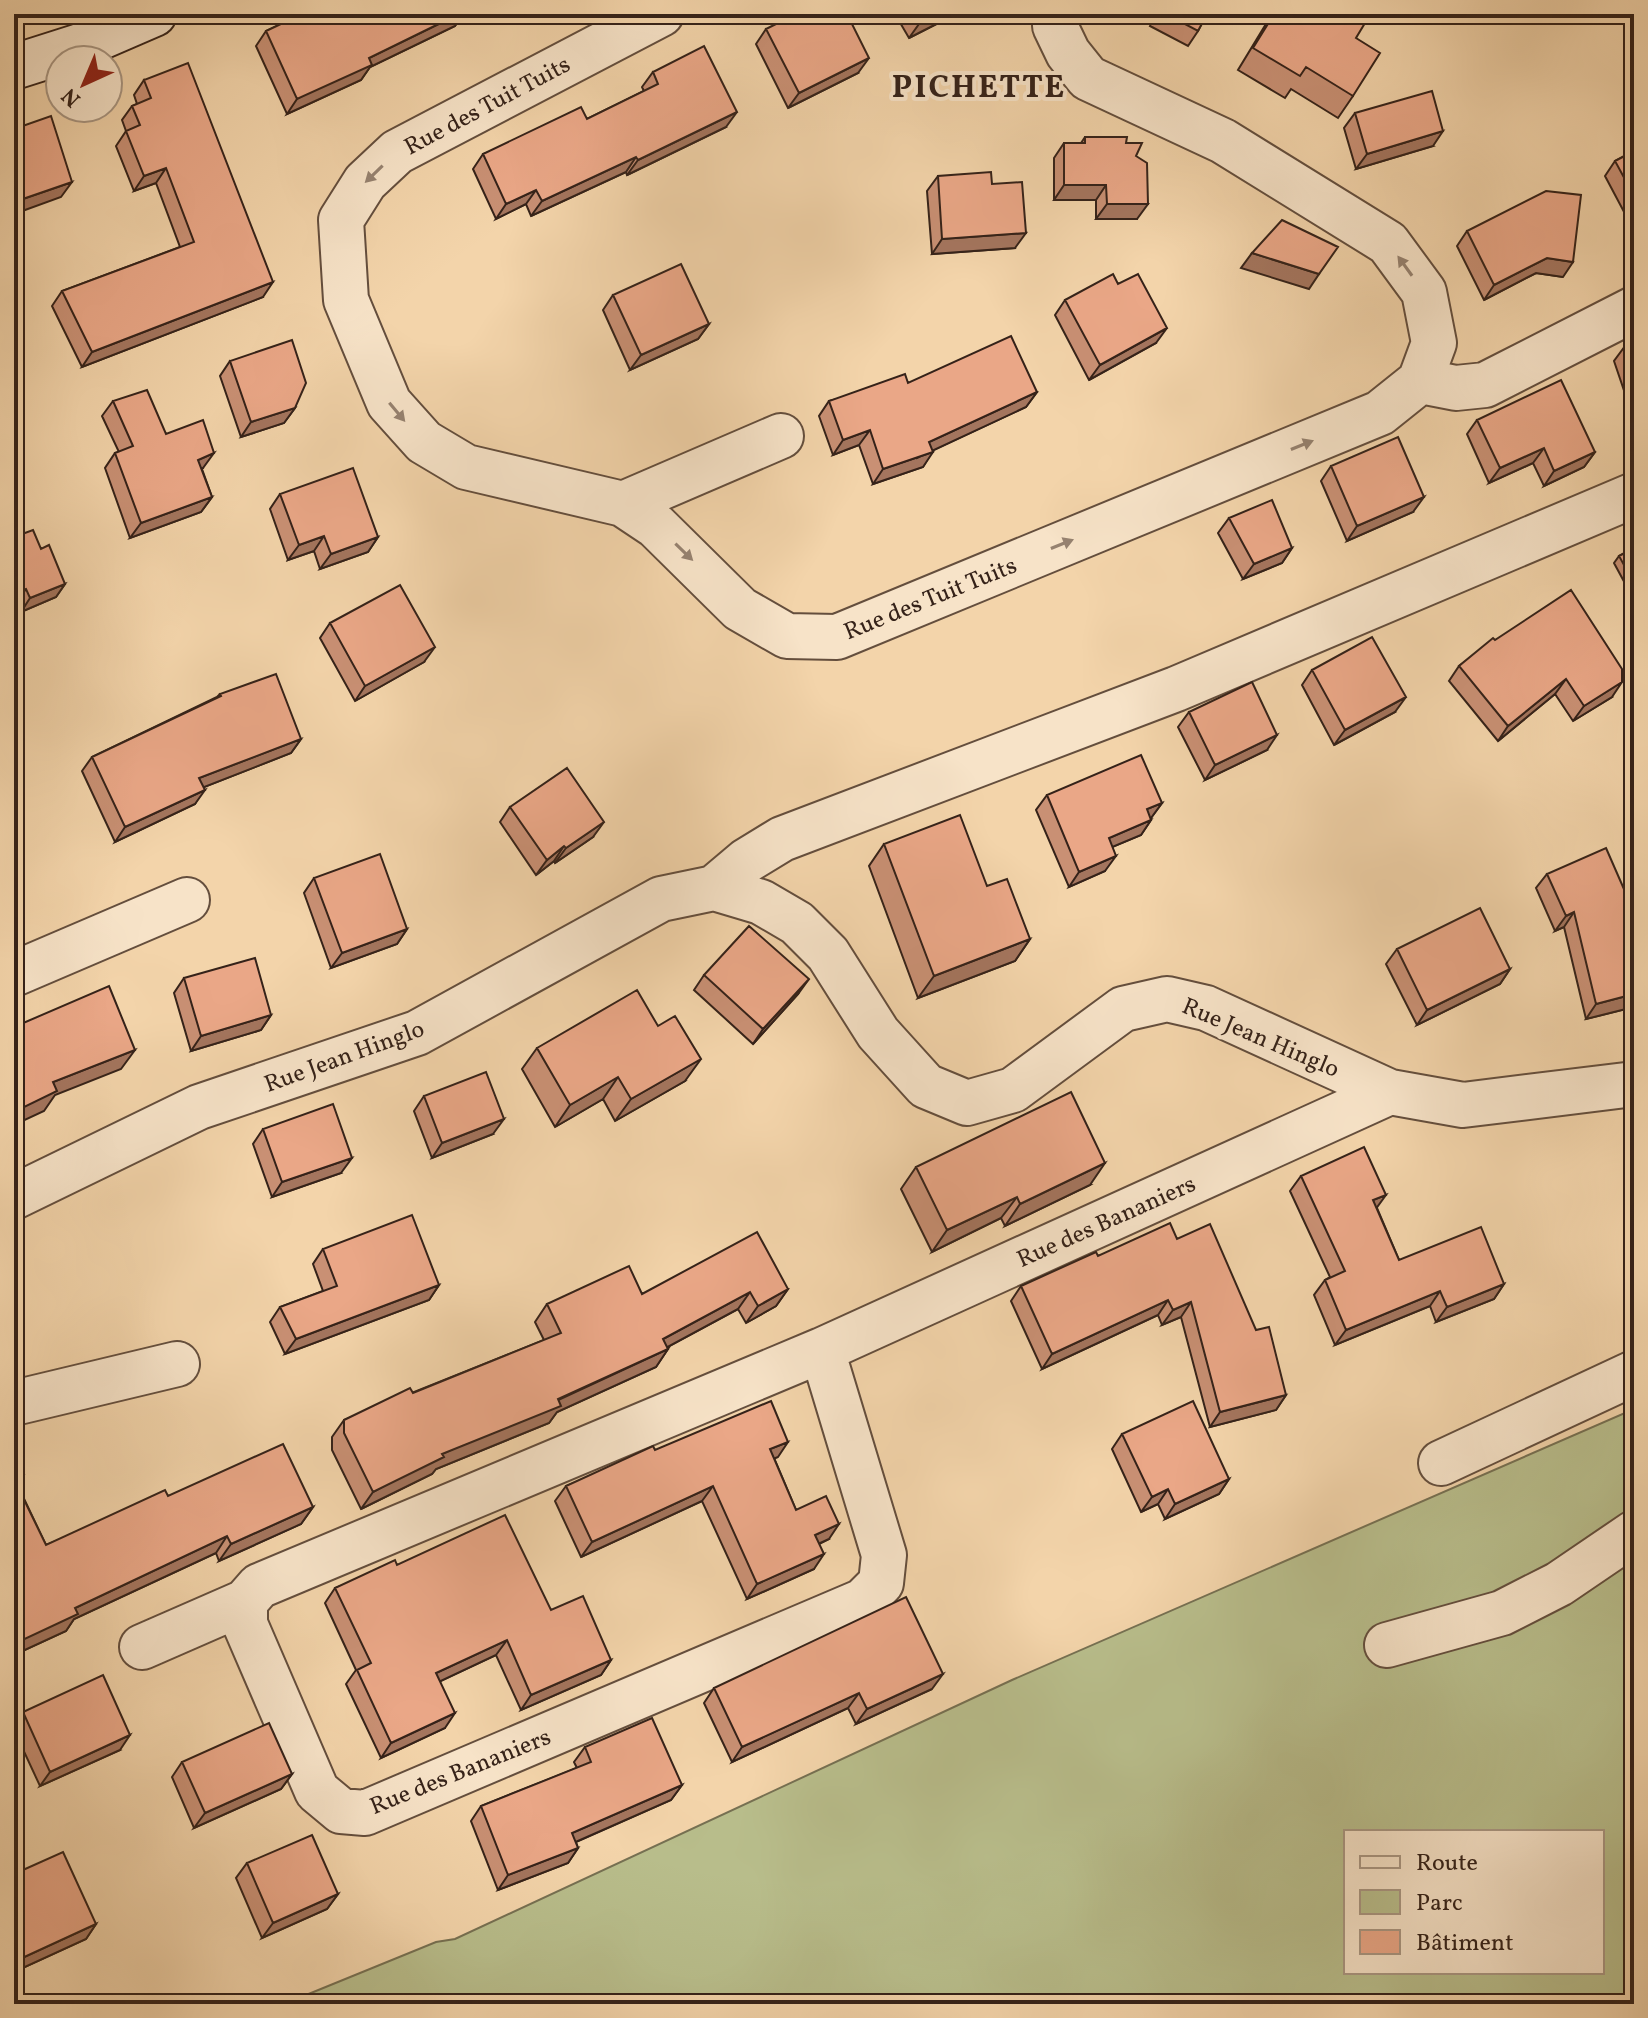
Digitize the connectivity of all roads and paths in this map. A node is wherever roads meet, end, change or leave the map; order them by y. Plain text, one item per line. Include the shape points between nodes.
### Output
1 (661, 14) edge
2 (1055, 14) edge
3 (148, 16) edge
4 (14, 67) edge
5 (1634, 309) edge
6 (1420, 381) junction
7 (781, 436) dead end
8 (1634, 495) edge
9 (623, 504) junction
10 (714, 888) junction
11 (187, 900) dead end
12 (14, 974) edge
13 (1634, 1084) edge
14 (1390, 1092) junction
15 (14, 1197) edge
16 (822, 1350) junction
17 (177, 1364) dead end
18 (1634, 1373) edge
19 (14, 1403) edge
20 (1441, 1463) dead end
21 (1634, 1533) edge
22 (245, 1602) junction
23 (1387, 1645) dead end
24 (142, 1647) dead end

1 -> 9 street, Rue des Tuit Tuits via 397,152 365,182 341,220 346,300 389,403 424,442 466,467
6 -> 2 street via 1434,343 1424,292 1388,243 1223,141 1088,78 1068,53
3 - 4 street
5 - 6 street via 1485,385 1456,388
9 -> 6 street, Rue des Tuit Tuits via 656,526 740,609 787,636 837,637 1380,413
7 - 9 street
8 - 10 street, Rue Jean Hinglo via 1176,689 782,839
10 - 14 street, Rue Jean Hinglo via 761,902 797,923 828,954 878,1033 926,1086 967,1103 1013,1090 1123,1009 1167,999 1206,1008
10 - 15 street, Rue Jean Hinglo via 661,899 417,1033 199,1107
11 - 12 street
13 - 14 street, Rue Jean Hinglo via 1463,1105
14 - 16 street, Rue des Bananiers
16 - 22 street, Rue des Bananiers via 259,1586
16 - 22 street, Rue des Bananiers via 884,1555 881,1583 863,1601 365,1813 341,1811 317,1791 245,1624
17 - 19 street
18 - 20 street
21 - 23 street via 1559,1584 1502,1613
22 - 24 street

